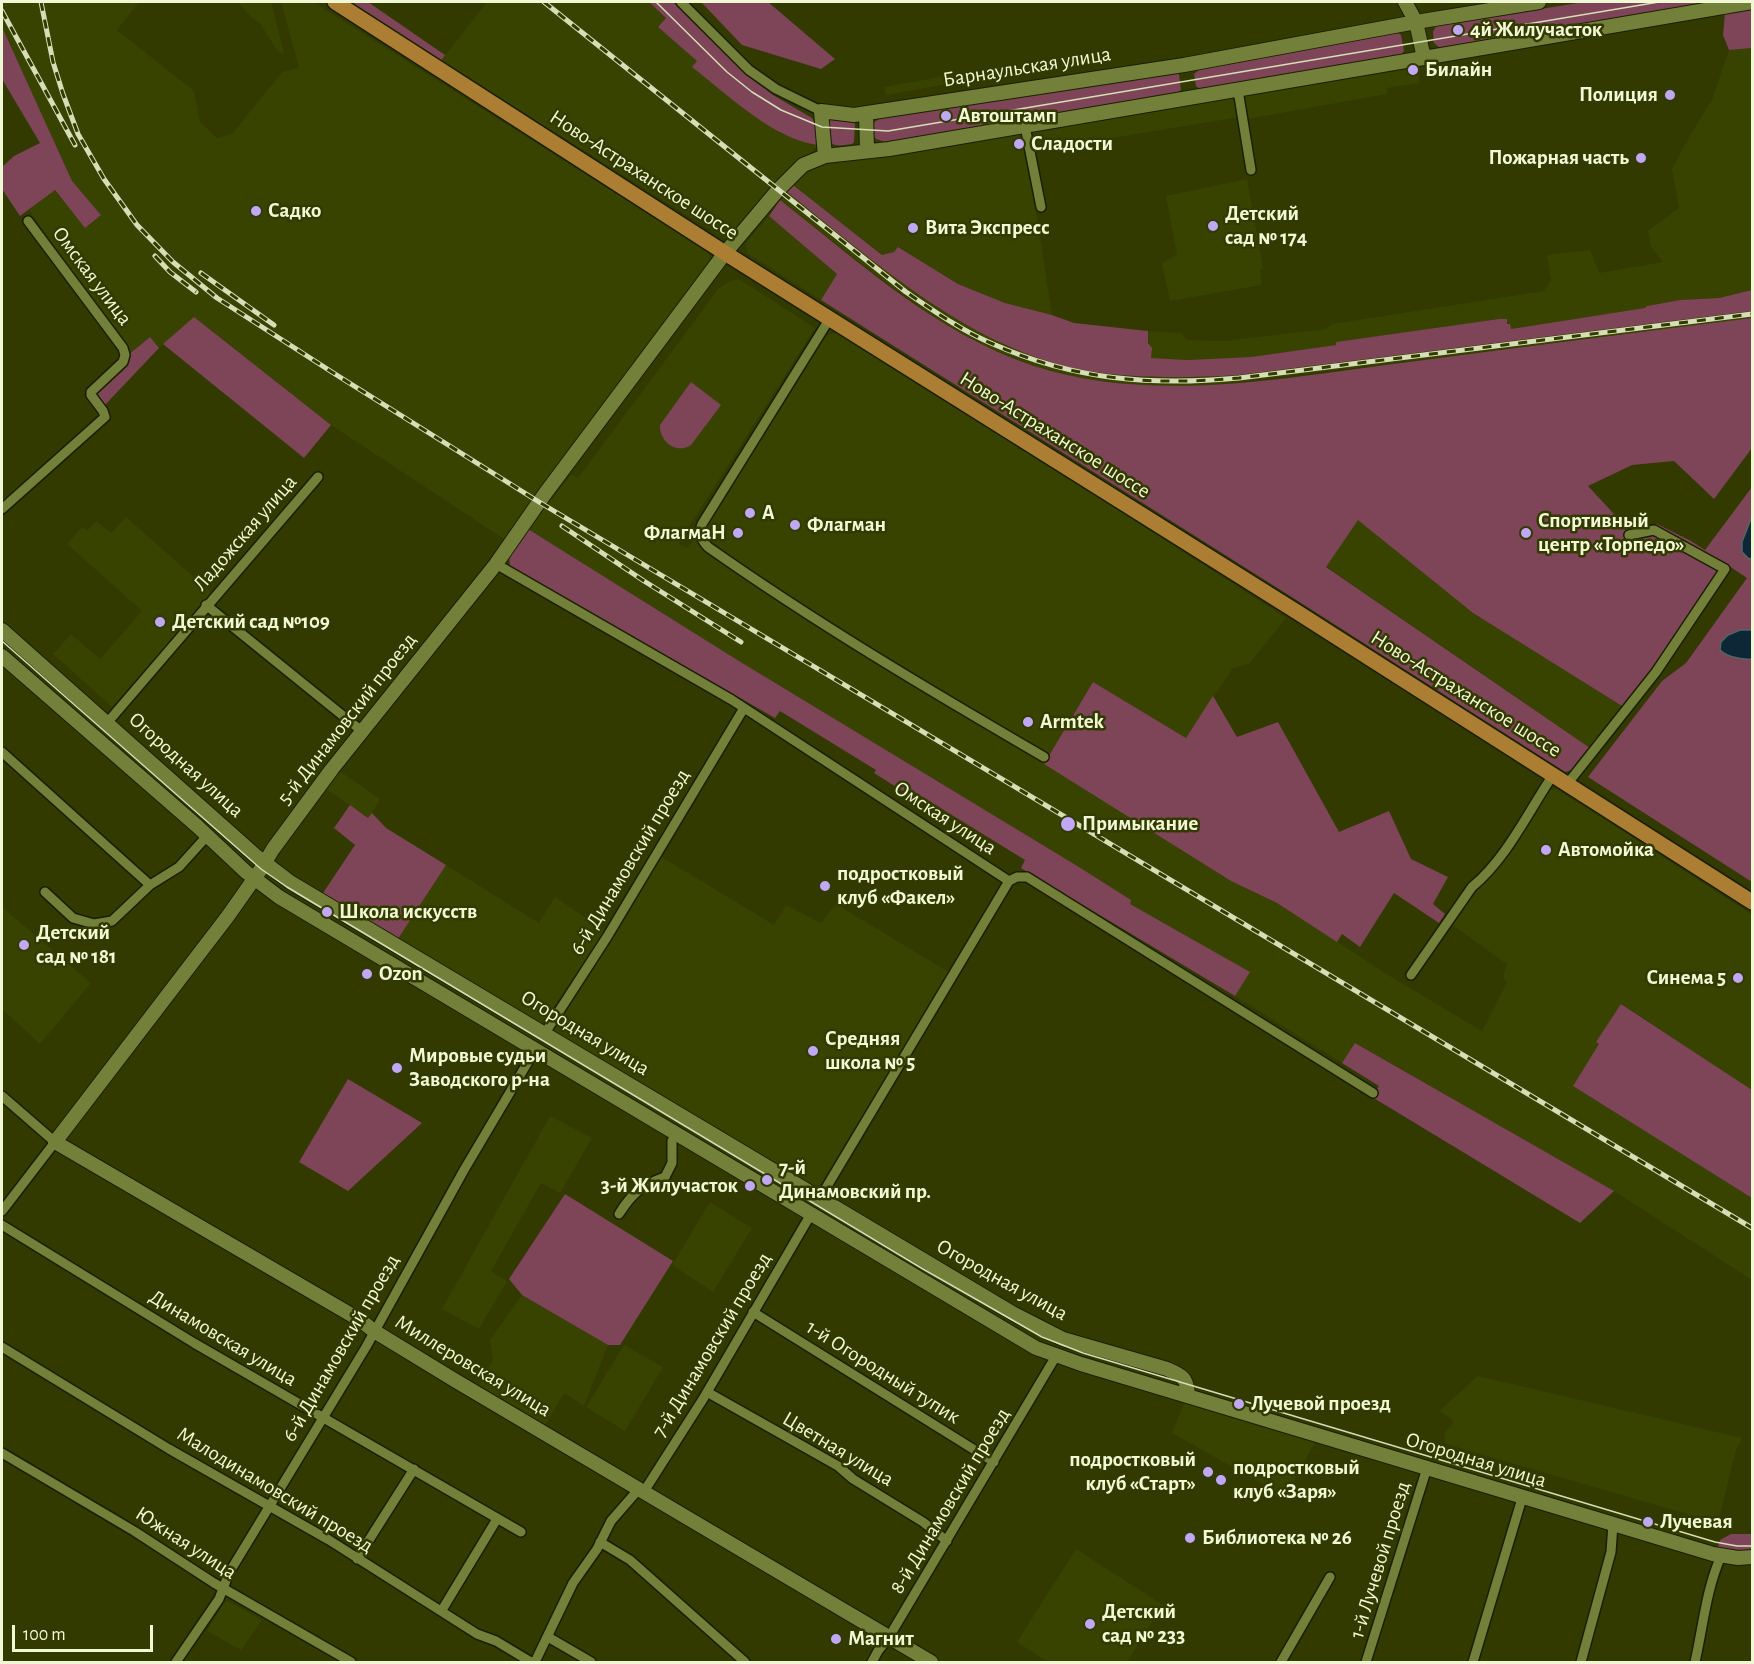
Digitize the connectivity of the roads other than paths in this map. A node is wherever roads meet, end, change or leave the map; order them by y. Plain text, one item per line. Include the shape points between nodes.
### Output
1 (335, 2) edge
2 (681, 2) edge
3 (1405, 2) edge
4 (1539, 2) edge
5 (1752, 2) edge
6 (1416, 22) junction
7 (1424, 58) junction
8 (1238, 90) junction
9 (821, 111) junction
10 (866, 113) junction
11 (1025, 126) junction
12 (867, 151) junction
13 (825, 156) junction
14 (1251, 170) dead end
15 (1041, 207) dead end
16 (28, 220) dead end
17 (725, 253) junction
18 (830, 318) junction
19 (318, 477) dead end
20 (2, 509) edge
21 (1629, 535) dead end
22 (496, 564) junction
23 (206, 605) junction
24 (2, 630) edge
25 (2, 656) edge
26 (744, 708) junction
27 (107, 723) junction
28 (363, 732) junction
29 (2, 752) edge
30 (1044, 757) dead end
31 (1553, 775) junction
32 (1568, 783) junction
33 (207, 836) junction
34 (265, 862) junction
35 (254, 878) junction
36 (1009, 881) junction
37 (150, 885) junction
38 (45, 892) dead end
39 (1752, 902) edge
40 (1411, 975) dead end
41 (545, 1033) junction
42 (535, 1050) junction
43 (1374, 1093) dead end
44 (2, 1095) edge
45 (676, 1134) junction
46 (55, 1142) junction
47 (820, 1198) junction
48 (2, 1211) edge
49 (619, 1214) dead end
50 (811, 1214) junction
51 (2, 1225) edge
52 (753, 1312) junction
53 (374, 1331) junction
54 (2, 1347) edge
55 (1056, 1356) junction
56 (706, 1392) junction
57 (1188, 1395) junction
58 (321, 1418) junction
59 (2, 1453) edge
60 (994, 1462) junction
61 (1427, 1468) junction
62 (414, 1470) junction
63 (640, 1492) junction
64 (1524, 1495) junction
65 (269, 1507) junction
66 (497, 1519) junction
67 (1613, 1524) junction
68 (521, 1532) dead end
69 (947, 1541) junction
70 (600, 1542) junction
71 (1721, 1556) junction
72 (1752, 1557) edge
73 (357, 1559) junction
74 (1330, 1577) dead end
75 (224, 1588) junction
76 (442, 1610) junction
77 (548, 1637) junction
78 (889, 1637) junction
79 (176, 1662) edge
80 (351, 1662) edge
81 (533, 1662) edge
82 (591, 1662) edge
83 (745, 1662) edge
84 (872, 1662) edge
85 (931, 1662) edge
86 (1281, 1662) edge
87 (1366, 1662) edge
88 (1473, 1662) edge
89 (1581, 1662) edge
90 (1695, 1662) edge

1 - 17 main road, Ново-Астраханское шоссе
2 - 9 street, Барнаульская улица via 749,70 776,89
3 - 6 street
4 - 6 street, Барнаульская улица
5 - 7 street
6 - 7 street
6 - 10 street, Барнаульская улица via 1184,64
7 - 8 street
8 - 11 street
8 - 14 street
9 - 10 street, Барнаульская улица
9 - 13 street
10 - 12 street
11 - 12 street
11 - 15 street
12 - 13 street
13 - 17 street via 803,165 789,178
16 - 20 street, Омская улица via 125,355 123,362 91,392 105,417
17 - 18 main road, Ново-Астраханское шоссе
17 - 22 street, 5-й Динамовский проезд
18 - 30 street via 702,524 701,538 776,595
18 - 31 main road, Ново-Астраханское шоссе
19 - 23 street, Ладожская улица
21 - 32 street via 1654,530 1725,569 1656,672
22 - 26 street, Омская улица
22 - 28 street, 5-й Динамовский проезд
23 - 27 street, Ладожская улица
23 - 28 street
24 - 27 street, Огородная улица
25 - 33 street, Огородная улица
26 - 36 street, Омская улица
26 - 41 street, 6-й Динамовский проезд
27 - 34 street, Огородная улица
28 - 34 street, 5-й Динамовский проезд
29 - 37 street
31 - 32 main road, Ново-Астраханское шоссе
31 - 40 street via 1518,831 1472,887
32 - 39 main road, Ново-Астраханское шоссе
33 - 35 street, Огородная улица
33 - 37 street via 179,867
34 - 35 street, 5-й Динамовский проезд
34 - 41 street, Огородная улица via 290,882
35 - 42 street, Огородная улица via 279,897
35 - 46 street, 5-й Динамовский проезд
36 - 43 street, Омская улица via 1027,877
36 - 47 street
37 - 38 street via 112,921 94,924 73,918
41 - 47 street, Огородная улица
42 - 45 street, Огородная улица
42 - 53 street, 6-й Динамовский проезд
44 - 46 street, Миллеровская улица
45 - 49 street via 672,1141 672,1163 665,1177 631,1195
45 - 50 street, Огородная улица
46 - 48 street, 5-й Динамовский проезд
46 - 53 street, Миллеровская улица
47 - 57 street, Огородная улица via 1045,1331 1182,1375
50 - 52 street, 7-й Динамовский проезд
50 - 55 street, Огородная улица
51 - 58 street, Динамовская улица
52 - 56 street, 7-й Динамовский проезд
52 - 60 street, 1-й Огородный тупик
53 - 58 street, 6-й Динамовский проезд
53 - 63 street, Миллеровская улица
54 - 65 street, Малодинамовский проезд
55 - 57 street, Огородная улица
55 - 60 street, 8-й Динамовский проезд
56 - 63 street, 7-й Динамовский проезд
56 - 69 street, Цветная улица via 838,1466
57 - 61 street, Огородная улица
58 - 62 street, Динамовская улица
58 - 65 street, 6-й Динамовский проезд
59 - 75 street, Южная улица
60 - 69 street, 8-й Динамовский проезд
61 - 64 street, Огородная улица
61 - 87 street, 1-й Лучевой проезд
62 - 66 street, Динамовская улица
62 - 73 street
63 - 70 street, 7-й Динамовский проезд via 611,1521
63 - 78 street, Миллеровская улица
64 - 67 street, Огородная улица
64 - 88 street
65 - 73 street, Малодинамовский проезд
65 - 75 street, 6-й Динамовский проезд
66 - 68 street, Динамовская улица
66 - 76 street
67 - 71 street, Огородная улица
67 - 89 street via 1611,1552
69 - 78 street, 8-й Динамовский проезд
70 - 77 street, 7-й Динамовский проезд via 573,1583
70 - 83 street via 630,1560
71 - 72 street, Огородная улица
71 - 90 street via 1707,1599
73 - 76 street, Малодинамовский проезд
74 - 86 street
75 - 79 street, 6-й Динамовский проезд
75 - 80 street, Южная улица
76 - 81 street, Малодинамовский проезд via 477,1634
77 - 81 street, 7-й Динамовский проезд
77 - 82 street
78 - 84 street, 8-й Динамовский проезд
78 - 85 street, Миллеровская улица

